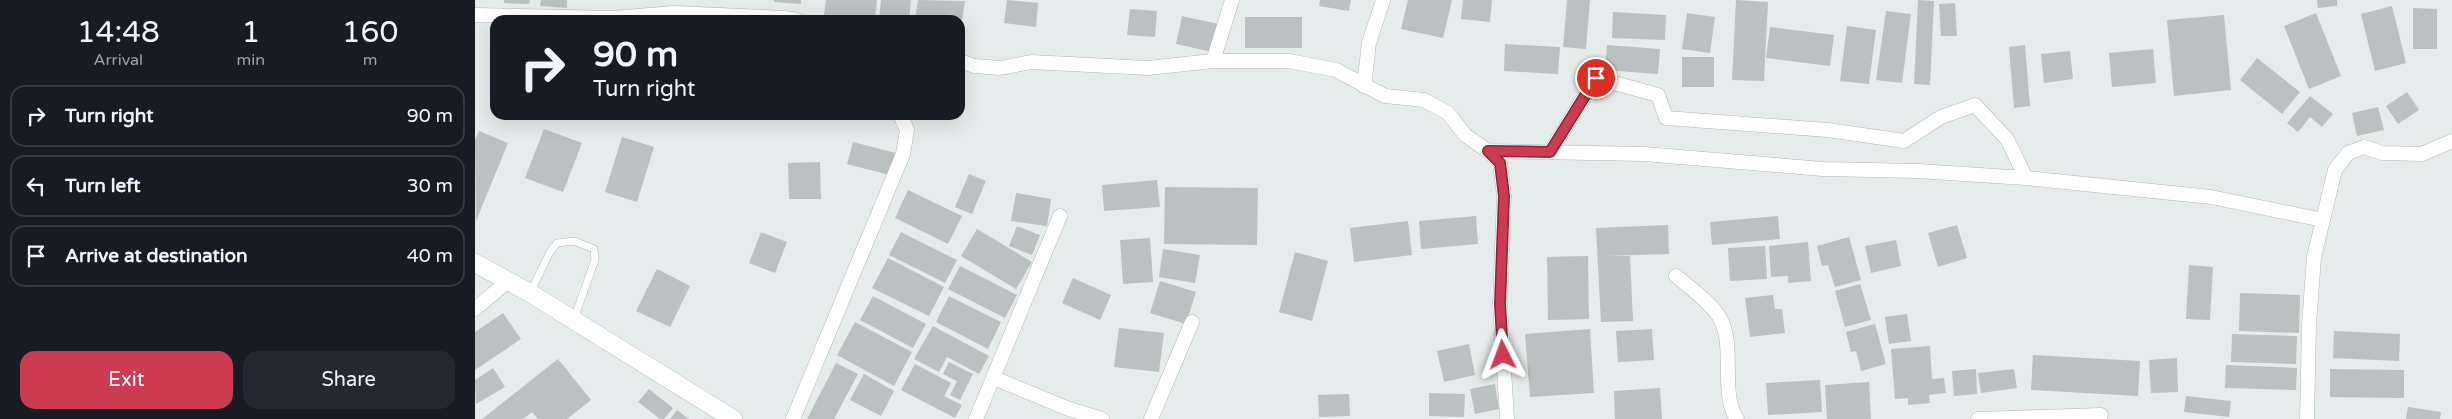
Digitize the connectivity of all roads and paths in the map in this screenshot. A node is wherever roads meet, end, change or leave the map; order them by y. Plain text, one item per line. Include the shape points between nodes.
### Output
1 (1232, 0) edge
2 (1383, 0) edge
3 (676, 7) edge
4 (475, 15) edge
5 (490, 15) edge
6 (630, 15) edge
7 (757, 15) edge
8 (1213, 61) junction
9 (965, 63) edge
10 (1364, 86) junction
11 (902, 120) edge
12 (2452, 141) edge
13 (1488, 151) junction
14 (1550, 152) junction
15 (2026, 178) junction
16 (1060, 216) dead end
17 (2323, 220) junction
18 (475, 263) edge
19 (1676, 276) dead end
20 (508, 281) junction
21 (530, 293) junction
22 (475, 309) edge
23 (574, 320) junction
24 (1192, 322) dead end
25 (994, 378) junction
26 (2101, 415) dead end
27 (733, 419) edge
28 (793, 419) edge
29 (976, 419) edge
30 (1102, 419) edge
31 (1151, 419) edge
32 (1507, 419) edge
33 (1737, 419) edge
34 (1978, 419) edge
35 (2307, 419) edge

1 - 8 street
2 - 10 street via 1369,43
3 - 6 street
3 - 7 street
4 - 5 street
8 - 9 street via 1149,68 1031,62 1001,68
8 - 10 street via 1289,61 1336,70
10 - 13 street via 1385,96 1424,100 1448,113 1465,135
11 - 28 street via 907,130 903,154
12 - 17 street via 2422,154 2382,153 2364,147 2347,153 2335,170
13 - 14 street
13 - 32 street via 1500,163 1504,196 1500,304
14 - 15 street via 1644,154 1823,169
14 - 15 street via 1596,78 1659,95 1666,118 1828,130 1904,141 1941,117 1975,105 2007,139
15 - 17 street via 2211,197
16 - 25 street
17 - 35 street via 2314,257
18 - 20 street
19 - 33 street via 1721,320 1728,352 1731,410
20 - 21 street
20 - 22 street
21 - 23 street
21 - 23 lane via 557,243 575,241 594,249 595,260
23 - 27 street
24 - 31 street
25 - 29 street
25 - 30 street
26 - 34 street

